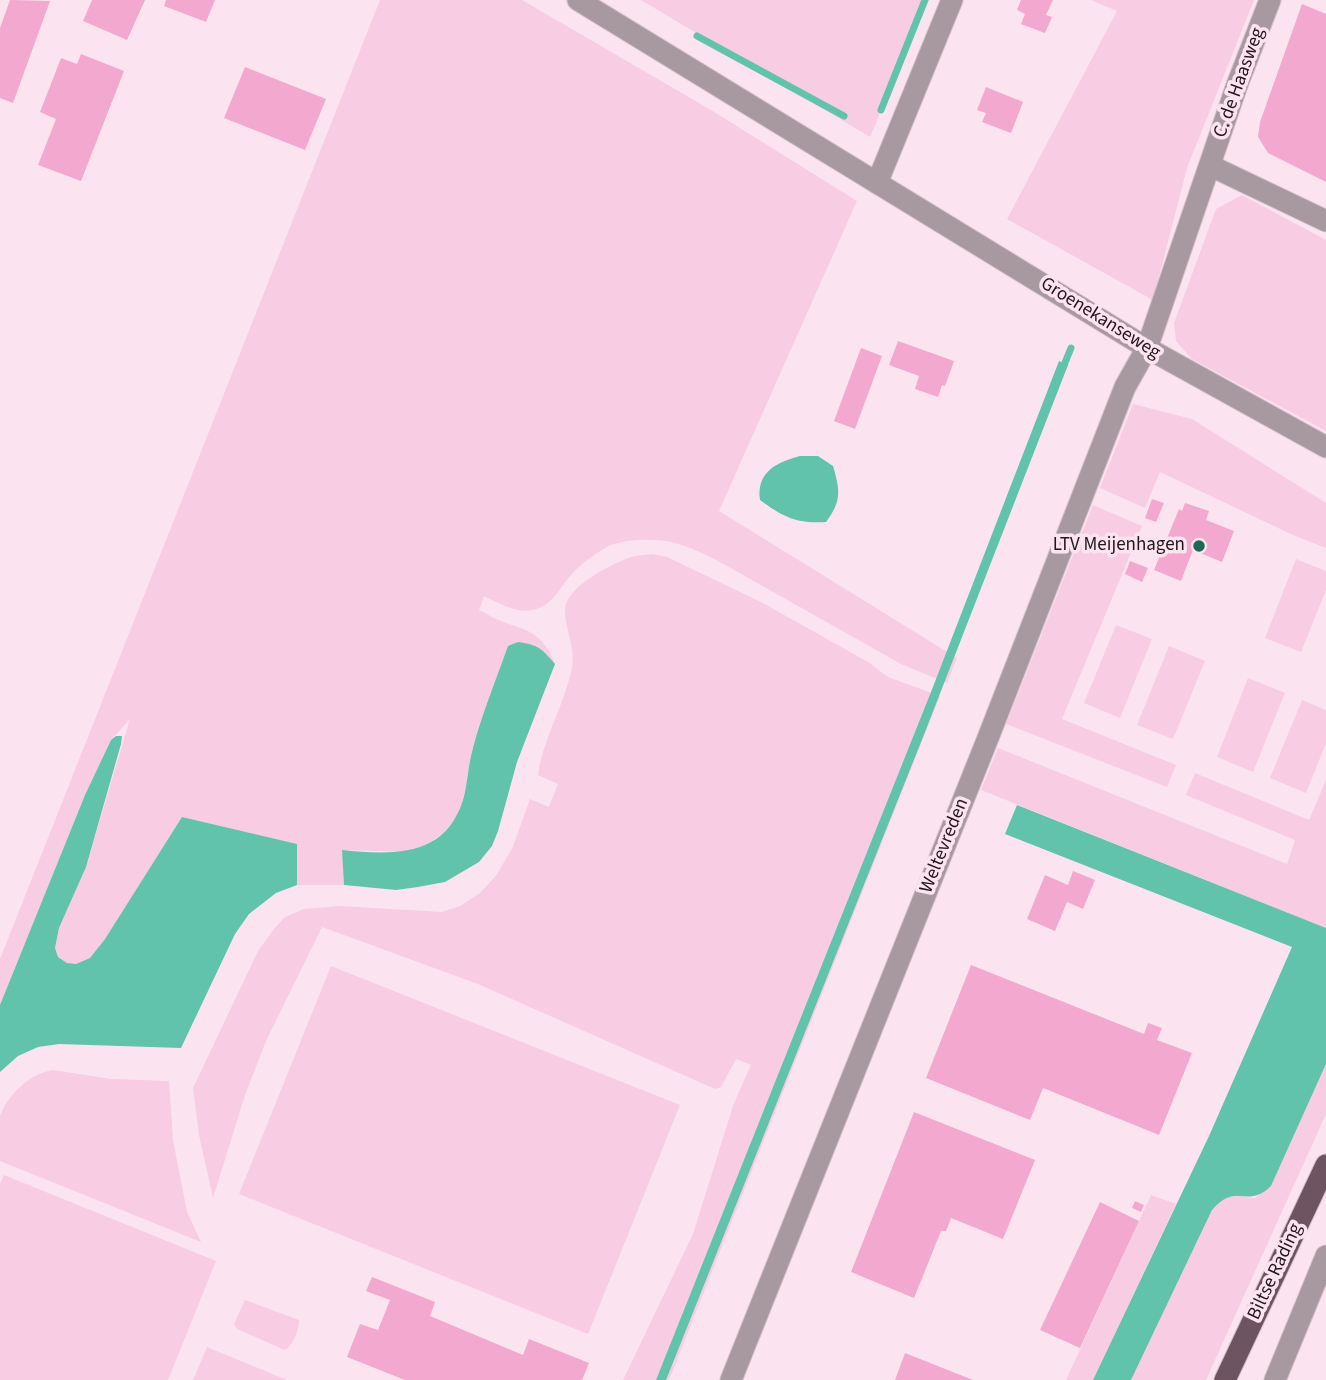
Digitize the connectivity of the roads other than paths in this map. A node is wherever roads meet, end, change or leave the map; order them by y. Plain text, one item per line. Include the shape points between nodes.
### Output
1 (578, 0) edge
2 (952, 0) edge
3 (1270, 0) edge
4 (1211, 166) junction
5 (877, 183) junction
6 (1326, 221) edge
7 (1160, 312) joint
8 (1147, 348) junction
9 (1326, 447) edge
10 (1326, 1165) edge
11 (1326, 1256) edge
12 (731, 1380) edge
13 (1225, 1380) edge
14 (1275, 1380) edge

1 - 5 street, Groenekanseweg
2 - 5 street
3 - 4 street, C. de Haasweg
4 - 6 street
4 - 7 street, C. de Haasweg
5 - 8 street, Groenekanseweg
7 - 8 street, Weltevreden
8 - 9 street, Groenekanseweg
8 - 12 street, Weltevreden via 1125,387
10 - 13 main road, Biltse Rading
11 - 14 street

